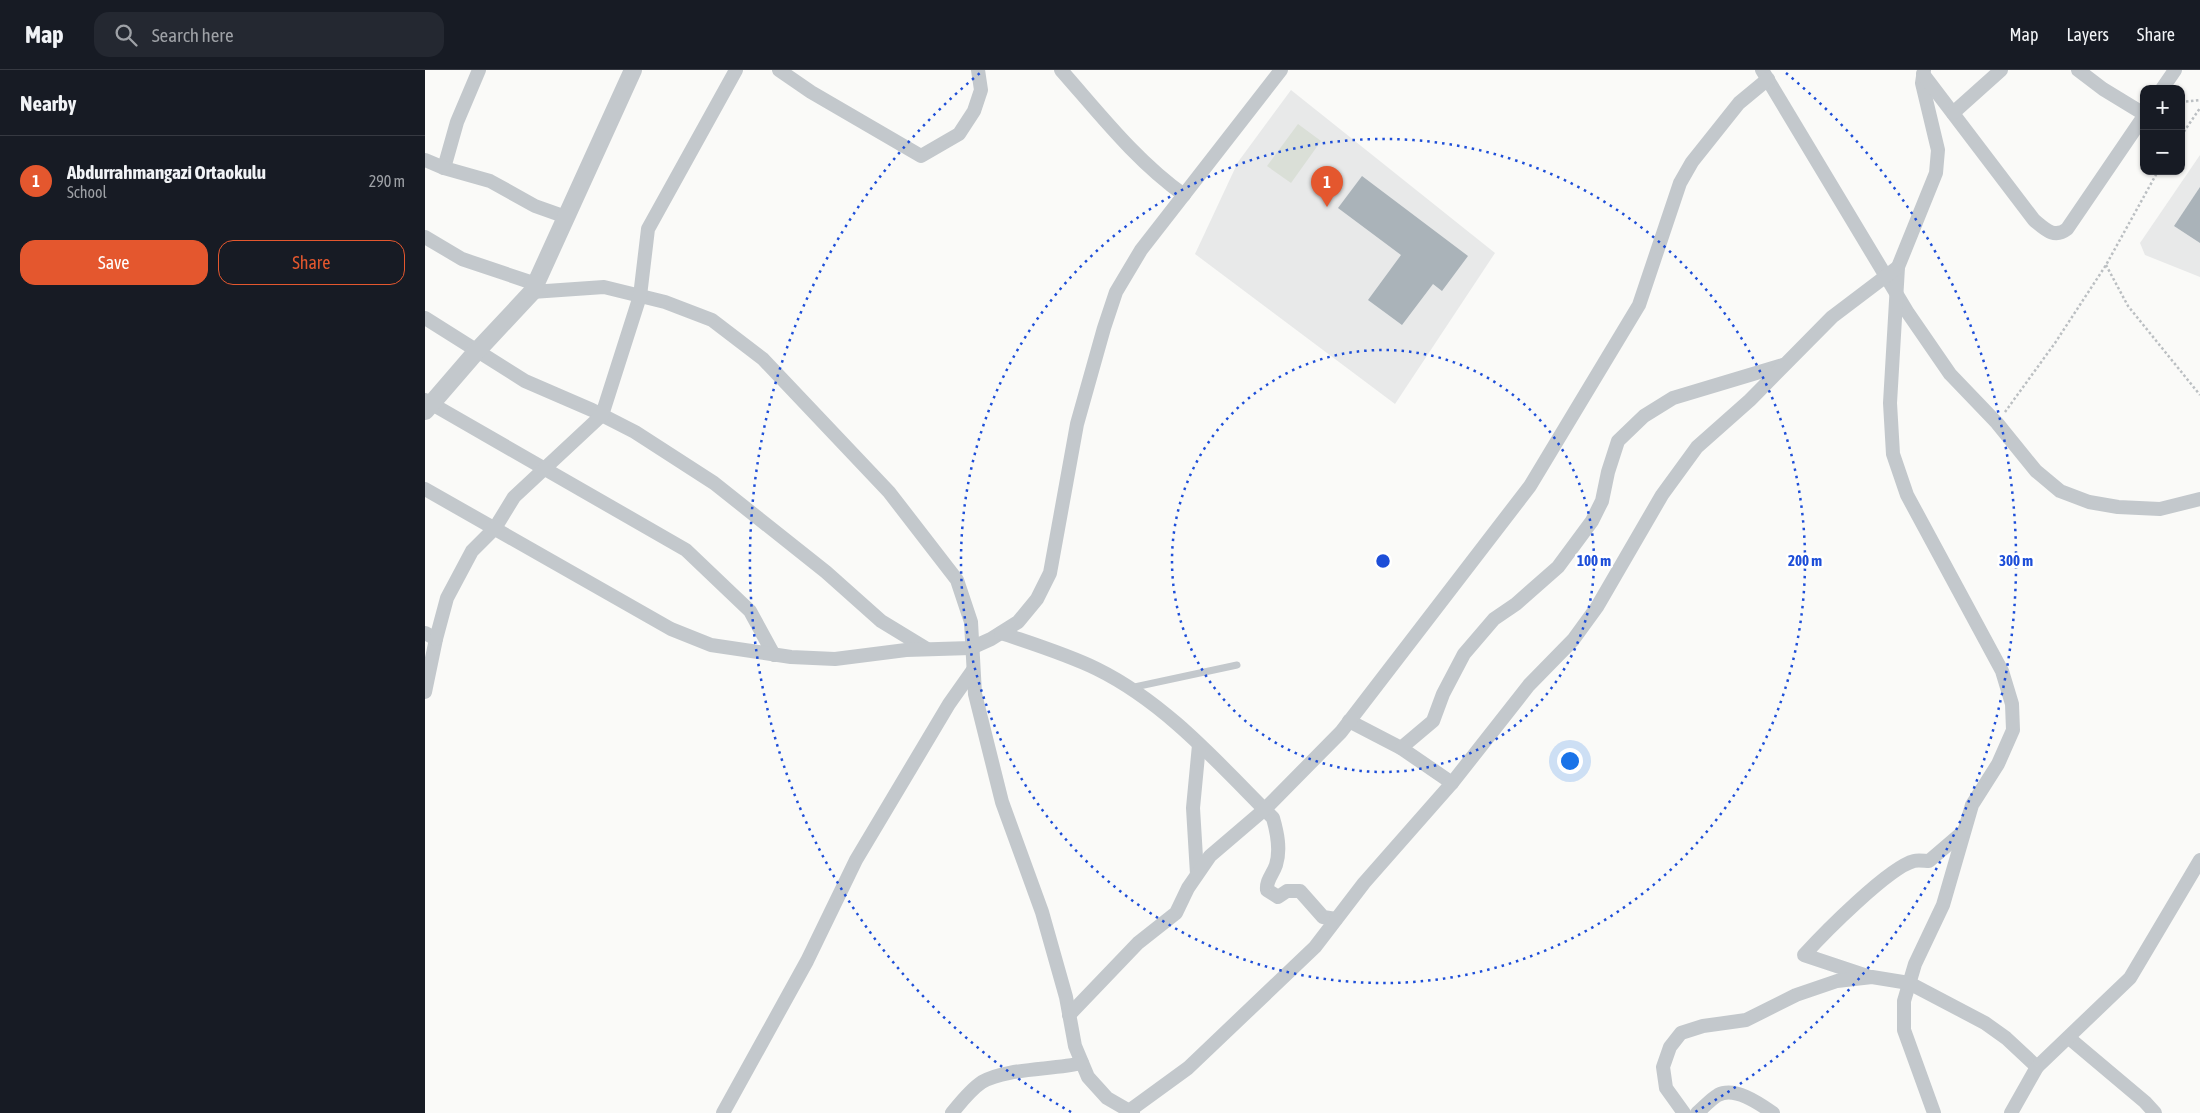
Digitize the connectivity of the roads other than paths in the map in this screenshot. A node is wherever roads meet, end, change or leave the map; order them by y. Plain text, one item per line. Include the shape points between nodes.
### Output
1 (479, 70) edge
2 (633, 70) edge
3 (736, 70) edge
4 (779, 70) edge
5 (978, 70) edge
6 (1061, 70) edge
7 (1281, 70) edge
8 (2001, 70) edge
9 (2077, 70) edge
10 (2175, 70) edge
11 (1923, 72) edge
12 (1765, 74) edge
13 (2165, 85) edge
14 (2140, 112) edge
15 (1953, 113) junction
16 (2140, 121) edge
17 (425, 160) edge
18 (444, 168) junction
19 (1184, 195) junction
20 (566, 217) junction
21 (425, 237) edge
22 (1898, 267) junction
23 (1886, 276) junction
24 (534, 288) junction
25 (1896, 293) junction
26 (640, 296) junction
27 (425, 318) edge
28 (476, 352) junction
29 (1784, 365) junction
30 (427, 405) edge
31 (602, 415) junction
32 (545, 468) junction
33 (425, 489) edge
34 (2200, 499) edge
35 (495, 528) junction
36 (1001, 633) junction
37 (430, 636) edge
38 (971, 648) junction
39 (927, 649) junction
40 (774, 655) junction
41 (1237, 665) dead end
42 (973, 670) junction
43 (1130, 688) junction
44 (425, 692) edge
45 (1349, 721) junction
46 (1199, 745) junction
47 (1401, 748) junction
48 (1452, 783) junction
49 (1265, 809) junction
50 (1964, 830) junction
51 (2200, 860) edge
52 (1197, 874) junction
53 (1336, 919) junction
54 (1872, 977) junction
55 (1909, 983) junction
56 (1069, 1015) junction
57 (2069, 1038) junction
58 (1082, 1063) junction
59 (2037, 1067) junction
60 (1131, 1112) edge
61 (723, 1113) edge
62 (951, 1113) edge
63 (1683, 1113) edge
64 (1697, 1113) edge
65 (1773, 1113) edge
66 (1934, 1113) edge
67 (2011, 1113) edge
68 (2155, 1113) edge

1 - 18 street via 457,122
2 - 20 street
3 - 26 street via 648,229
4 - 5 street via 921,156 959,134 974,111 981,90
6 - 19 street via 1130,148 1164,181
7 - 19 street
8 - 15 street
9 - 14 street
10 - 13 street
11 - 15 street
11 - 22 street via 1922,83 1938,150 1936,173
12 - 23 street
12 - 45 street via 1692,162 1680,183 1639,305 1531,486
15 - 16 street via 2033,220 2055,234 2067,229
17 - 18 street
18 - 20 street via 490,181 535,206
19 - 36 street via 1141,250 1116,292 1077,424 1050,573 1029,611
20 - 24 street
21 - 24 street via 461,259
22 - 23 street
22 - 25 street
23 - 25 street
23 - 29 street via 1832,317
24 - 26 street via 604,287
24 - 28 street
25 - 34 street via 1950,374 2036,471 2060,491 2089,502 2160,510
25 - 50 street via 1890,403 1893,454 1907,495 2002,671 2012,704 2013,730 1998,764 1972,805
26 - 31 street
26 - 38 street via 712,320 763,359 882,485 957,580 971,622
27 - 28 street
28 - 30 street
28 - 31 street via 525,381
29 - 47 street via 1673,398 1644,416 1618,440 1603,501 1592,521 1558,567 1494,619 1465,654 1443,694 1433,721
29 - 48 street via 1697,447 1662,495 1597,607 1573,640 1529,685
30 - 32 street
31 - 32 street
31 - 39 street via 714,482 881,621
32 - 35 street via 514,497
32 - 40 street via 686,550 750,611
33 - 35 street
35 - 37 street via 472,551
35 - 40 street via 671,628 711,645
36 - 38 street
36 - 43 street via 1073,658
37 - 44 street
38 - 39 street
38 - 42 street
39 - 40 street via 835,659
41 - 43 lane
42 - 56 street via 975,694 1002,802 1042,912
42 - 61 street via 949,704 856,860 807,960
43 - 46 street
45 - 47 street
45 - 49 street
46 - 49 street
46 - 52 street via 1193,808
47 - 48 street
48 - 53 street
49 - 52 street via 1210,856
49 - 53 street via 1273,818 1278,836 1276,864 1266,883 1267,890 1278,896 1287,891 1300,891 1323,917
50 - 54 street via 1929,861 1913,861 1885,878 1804,955
50 - 55 street via 1943,905
51 - 57 street via 2130,978
52 - 56 street via 1175,913 1138,943
53 - 60 street via 1315,947 1188,1068
54 - 55 street
54 - 63 street via 1837,981 1796,995 1746,1020 1703,1026 1681,1033 1670,1047 1663,1067 1666,1088
55 - 59 street via 1985,1023
55 - 66 street via 1903,1001 1904,1030
56 - 58 street
57 - 59 street
57 - 68 street
58 - 60 street via 1087,1077 1107,1098
58 - 62 street via 991,1078 976,1086
59 - 67 street
64 - 65 street via 1719,1094 1731,1093 1756,1101

